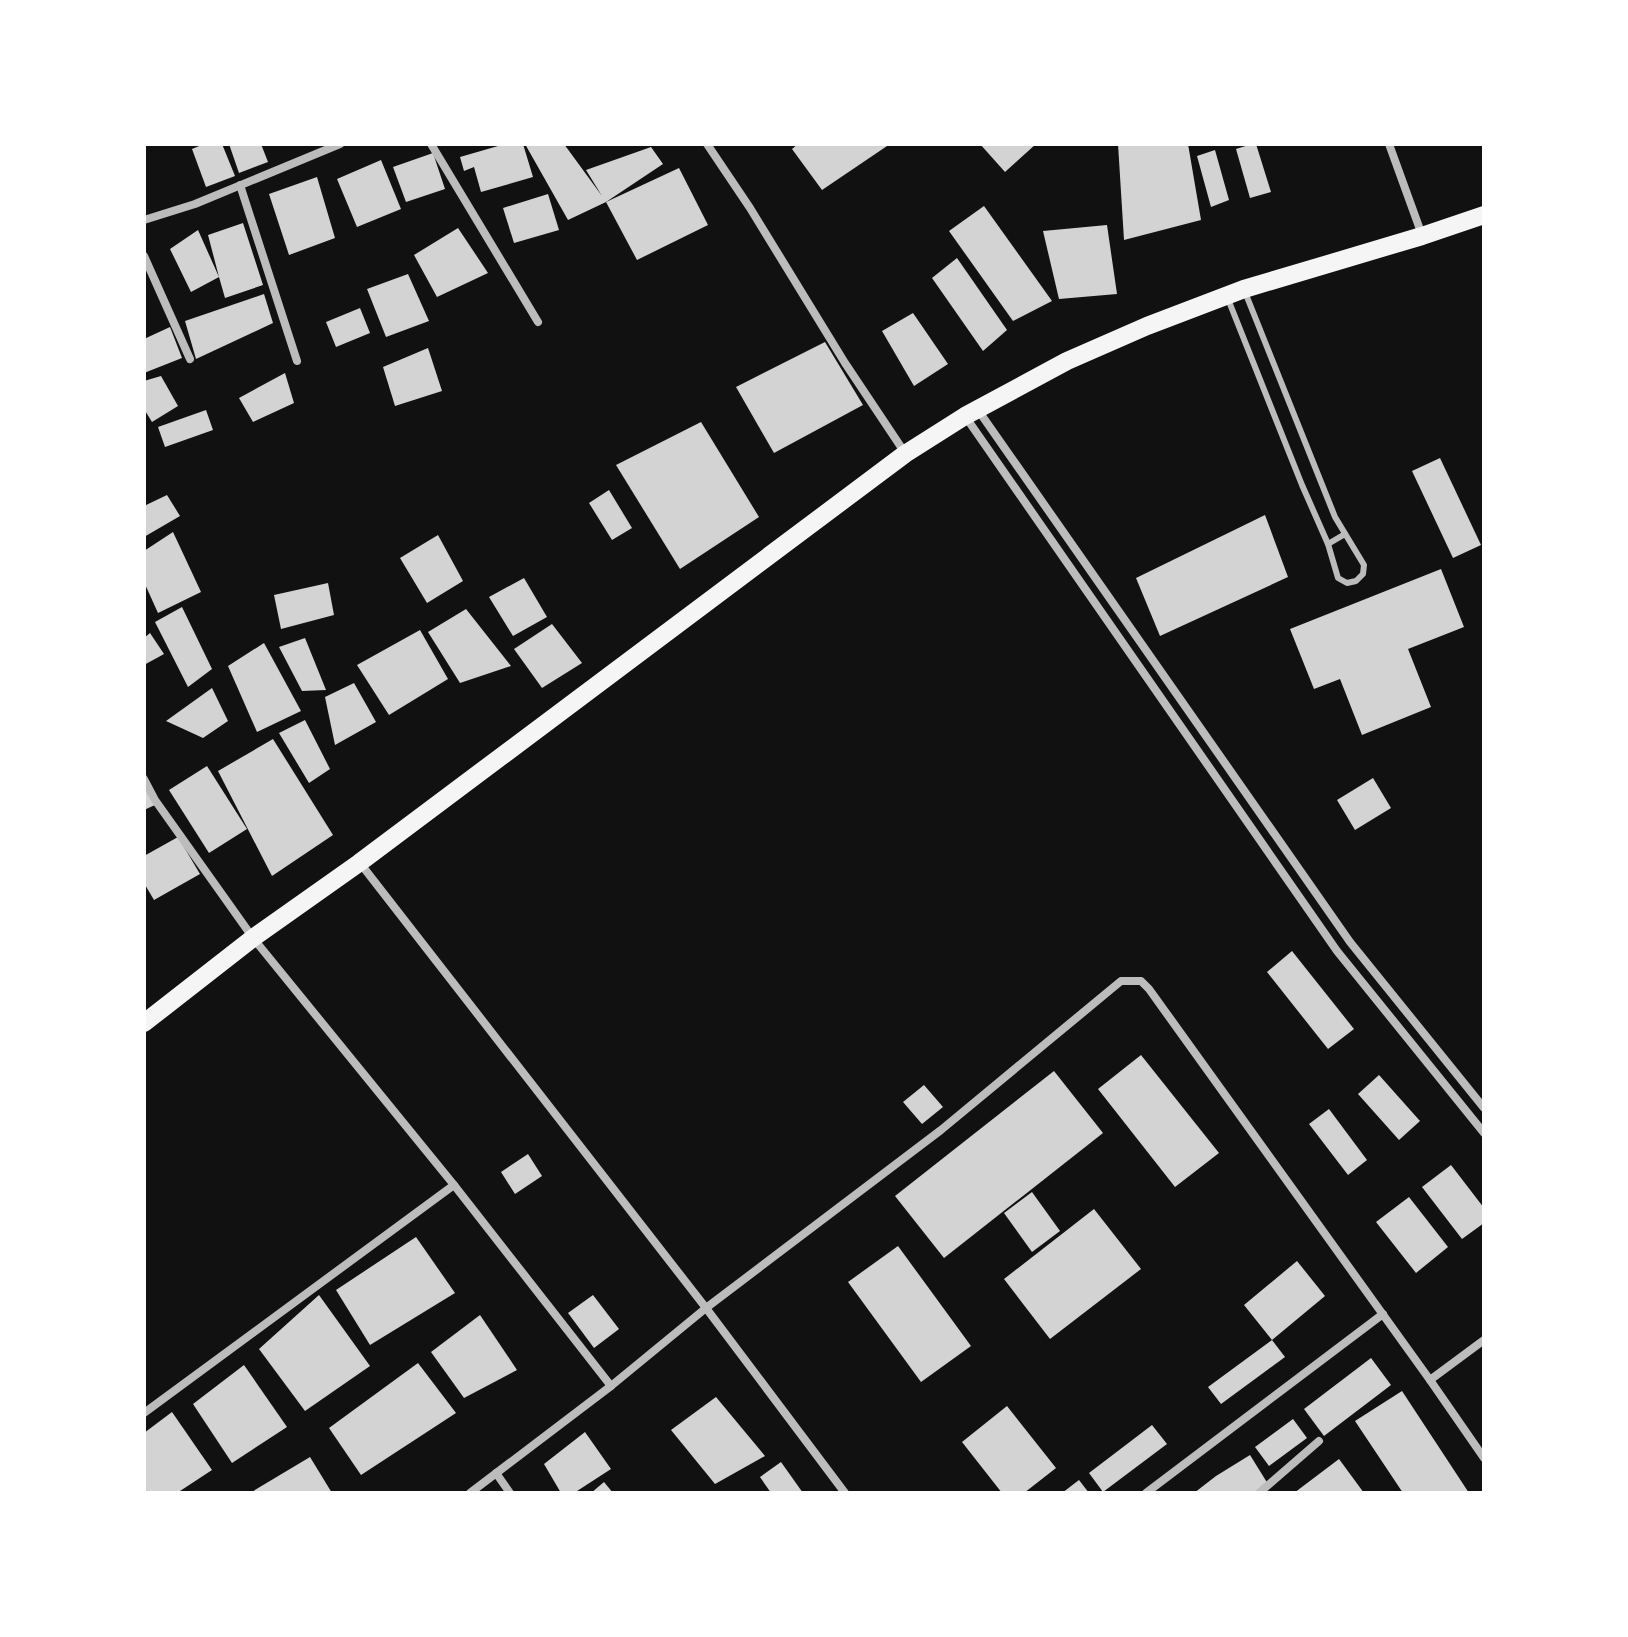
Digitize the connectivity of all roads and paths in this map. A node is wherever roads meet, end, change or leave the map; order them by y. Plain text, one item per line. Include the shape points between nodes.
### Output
1 (340, 144) edge
2 (431, 144) edge
3 (707, 144) edge
4 (1389, 144) edge
5 (240, 185) junction
6 (1484, 215) edge
7 (144, 220) edge
8 (1422, 236) junction
9 (144, 256) edge
10 (1235, 292) junction
11 (538, 322) dead end
12 (190, 359) dead end
13 (297, 361) dead end
14 (971, 413) junction
15 (905, 454) junction
16 (1345, 534) junction
17 (1328, 544) junction
18 (144, 779) edge
19 (359, 863) junction
20 (253, 938) junction
21 (144, 1023) edge
22 (1484, 1108) edge
23 (1484, 1133) edge
24 (454, 1185) junction
25 (706, 1308) junction
26 (1383, 1314) junction
27 (1484, 1340) edge
28 (1430, 1380) junction
29 (611, 1386) junction
30 (144, 1413) edge
31 (1319, 1441) dead end
32 (1484, 1458) edge
33 (496, 1473) junction
34 (470, 1493) edge
35 (510, 1493) edge
36 (845, 1493) edge
37 (1146, 1493) edge
38 (1259, 1493) edge

1 - 5 street
2 - 11 street
3 - 15 street
4 - 8 street
5 - 7 street
5 - 13 street
6 - 8 highway
8 - 10 highway
9 - 12 street
10 - 14 highway via 1067,361
10 - 16 lane
10 - 17 lane
14 - 15 highway
14 - 22 street via 1350,942
14 - 23 street via 1337,951
15 - 19 highway
16 - 17 lane
16 - 17 lane via 1364,565 1356,581 1338,578
18 - 20 street
19 - 20 highway
19 - 25 street
20 - 21 highway
20 - 24 street
24 - 29 street
24 - 30 street
25 - 26 street via 941,1130 1106,992 1131,980 1149,989
25 - 29 street
25 - 36 street
26 - 28 street
26 - 37 street
27 - 28 street
28 - 32 street
29 - 33 street
31 - 38 street
33 - 34 street
33 - 35 street

